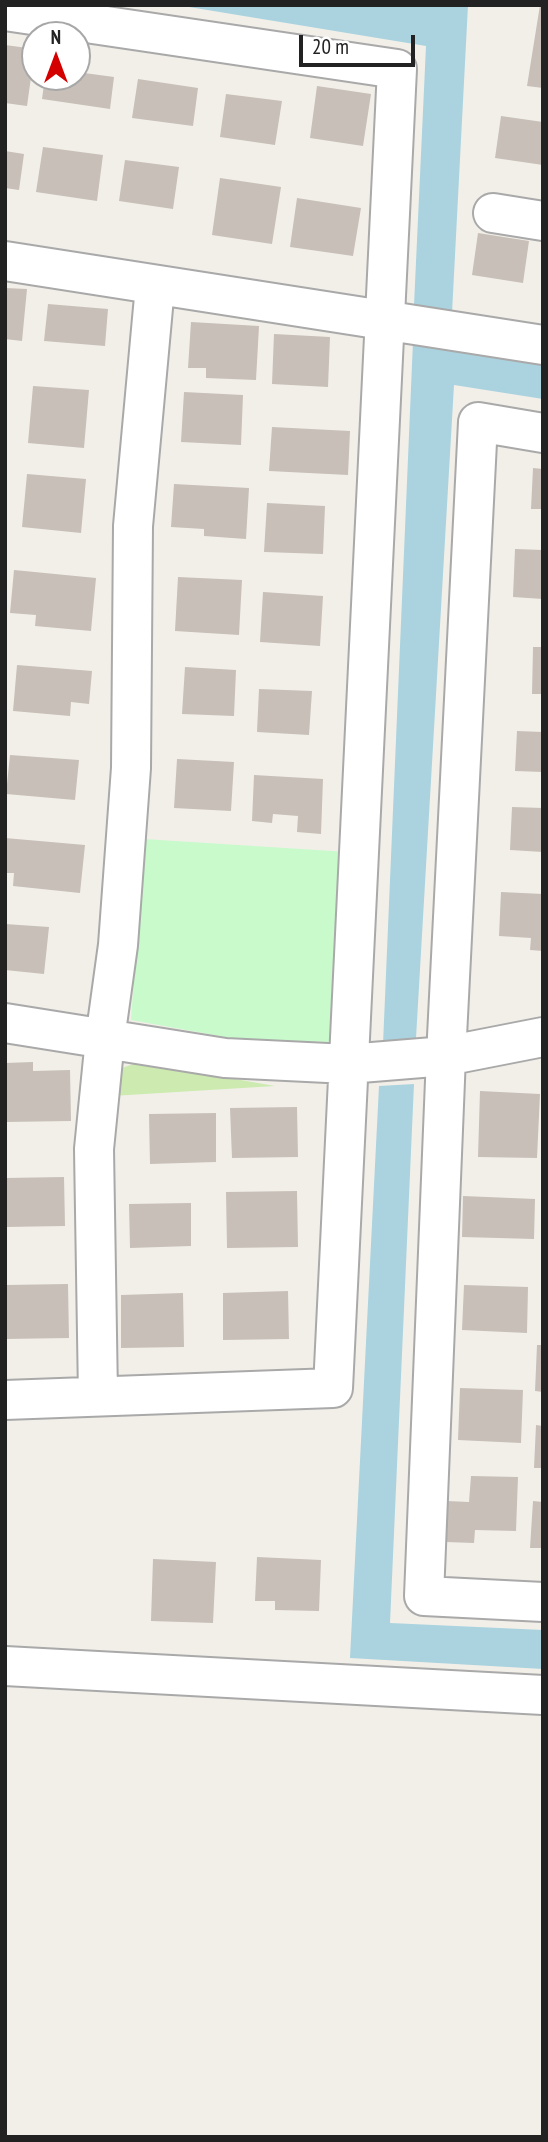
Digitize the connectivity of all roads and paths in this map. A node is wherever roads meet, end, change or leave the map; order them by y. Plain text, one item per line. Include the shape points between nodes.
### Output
1 (5, 11) edge
2 (493, 213) dead end
3 (543, 221) edge
4 (5, 261) edge
5 (155, 286) junction
6 (384, 321) junction
7 (543, 345) edge
8 (543, 433) edge
9 (5, 1023) edge
10 (543, 1037) edge
11 (105, 1039) junction
12 (446, 1056) junction
13 (348, 1064) junction
14 (98, 1396) junction
15 (5, 1400) edge
16 (543, 1602) edge
17 (5, 1666) edge
18 (543, 1695) edge

1 - 6 street via 397,69
2 - 3 street
4 - 5 street
5 - 6 street
5 - 11 street via 133,526 129,795 118,945
6 - 7 street
6 - 13 street
8 - 12 street via 478,422
9 - 11 street
10 - 12 street
11 - 13 street via 225,1058
11 - 14 street via 94,1149
12 - 13 street
12 - 16 street via 424,1596
13 - 14 street via 333,1388
14 - 15 street
17 - 18 street

